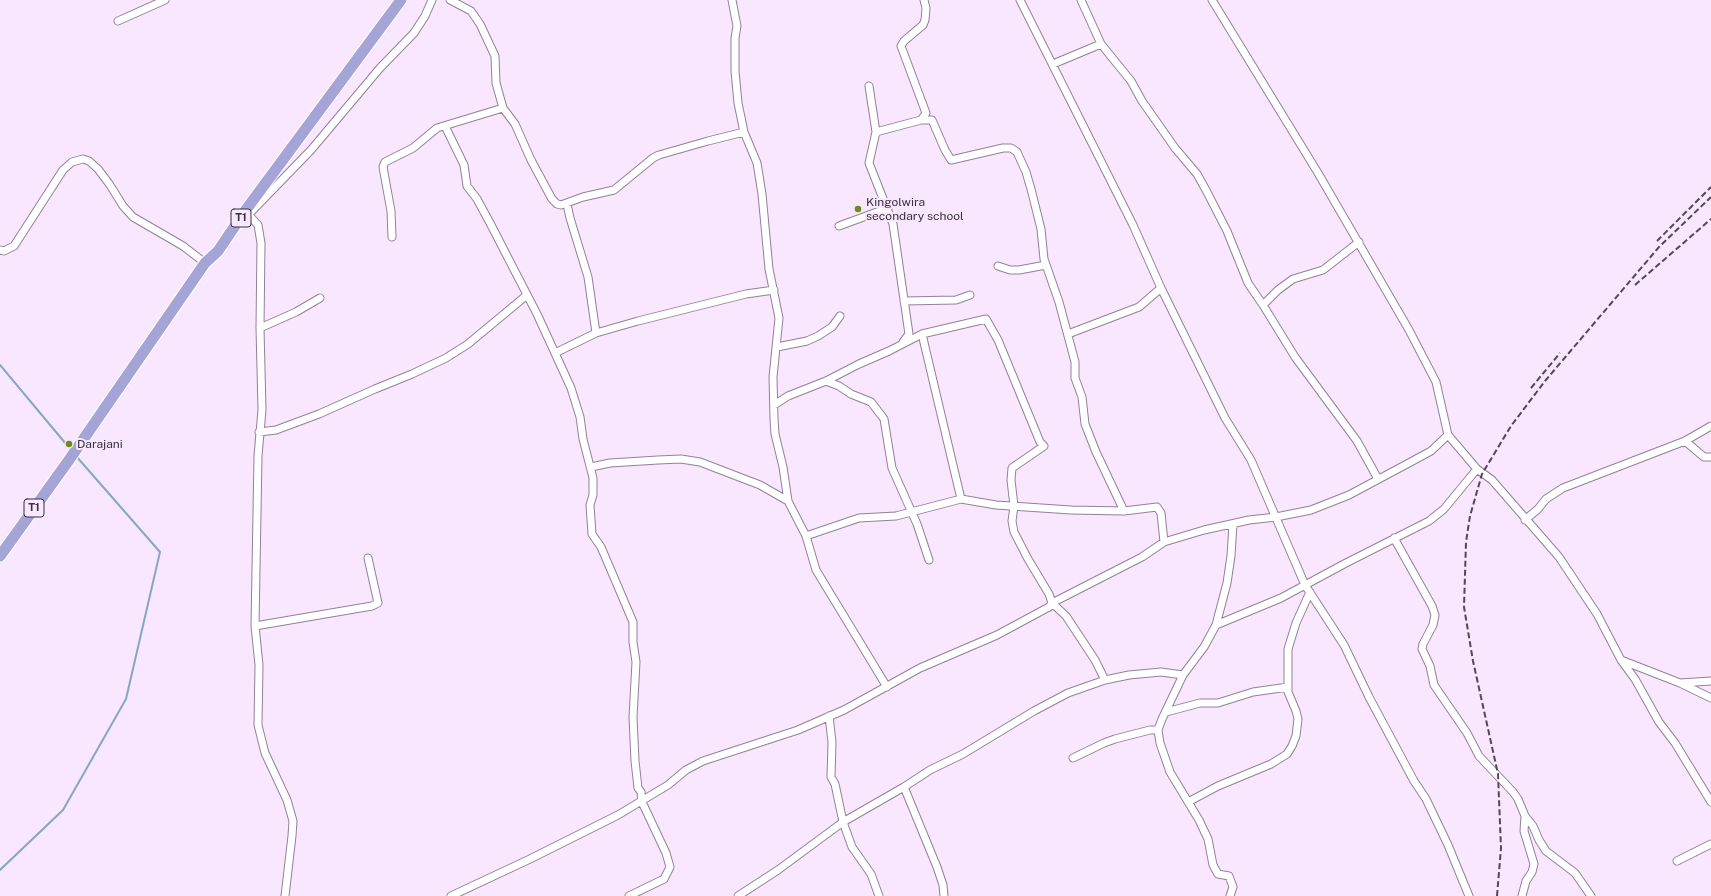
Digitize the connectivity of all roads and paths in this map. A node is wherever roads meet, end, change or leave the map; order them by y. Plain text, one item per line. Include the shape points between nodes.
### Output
1 (401, 0) edge
2 (432, 0) edge
3 (450, 0) edge
4 (732, 0) edge
5 (924, 0) edge
6 (1020, 0) edge
7 (1081, 0) edge
8 (1212, 0) edge
9 (161, 1) edge
10 (118, 21) dead end
11 (1101, 44) junction
12 (1053, 64) junction
13 (869, 86) dead end
14 (503, 108) junction
15 (921, 120) junction
16 (445, 126) junction
17 (744, 132) junction
18 (876, 132) junction
19 (567, 204) junction
20 (888, 208) junction
21 (247, 212) junction
22 (839, 226) dead end
23 (392, 237) dead end
24 (1359, 242) junction
25 (0, 250) edge
26 (205, 263) junction
27 (1046, 265) junction
28 (998, 266) dead end
29 (1161, 288) junction
30 (774, 290) junction
31 (527, 294) junction
32 (970, 295) dead end
33 (320, 298) dead end
34 (904, 302) junction
35 (1263, 305) junction
36 (840, 316) dead end
37 (260, 328) junction
38 (596, 333) junction
39 (922, 334) junction
40 (1068, 334) junction
41 (902, 344) junction
42 (777, 347) junction
43 (555, 353) junction
44 (826, 381) junction
45 (774, 405) junction
46 (1711, 426) edge
47 (259, 432) junction
48 (1448, 435) junction
49 (1685, 441) junction
50 (1711, 457) edge
51 (591, 467) junction
52 (1477, 469) junction
53 (1378, 479) junction
54 (961, 499) junction
55 (788, 501) junction
56 (1014, 506) junction
57 (912, 511) junction
58 (1124, 511) junction
59 (1276, 517) junction
60 (1525, 520) junction
61 (1233, 524) junction
62 (806, 536) junction
63 (1394, 538) junction
64 (1164, 542) junction
65 (0, 556) edge
66 (368, 558) dead end
67 (930, 560) dead end
68 (1305, 585) junction
69 (1310, 592) junction
70 (1052, 603) junction
71 (1216, 625) junction
72 (255, 626) junction
73 (1621, 660) junction
74 (1183, 675) junction
75 (1105, 680) junction
76 (1711, 681) edge
77 (1680, 683) junction
78 (887, 687) junction
79 (1288, 687) junction
80 (1711, 698) edge
81 (1166, 712) junction
82 (829, 716) junction
83 (1158, 730) junction
84 (1073, 758) dead end
85 (904, 787) junction
86 (642, 802) junction
87 (1188, 802) junction
88 (1711, 802) edge
89 (1525, 816) junction
90 (843, 822) junction
91 (1711, 844) edge
92 (1677, 861) dead end
93 (285, 896) edge
94 (451, 896) edge
95 (629, 896) edge
96 (738, 896) edge
97 (879, 896) edge
98 (944, 896) edge
99 (1230, 896) edge
100 (1469, 896) edge
101 (1522, 896) edge
102 (1591, 896) edge

1 - 21 highway, T1
2 - 21 street via 414,32 311,150
3 - 14 street via 471,11 480,24 495,56 496,83
4 - 17 street via 737,26 735,71
5 - 15 street via 925,20 901,46 926,113
6 - 12 street
7 - 11 street
8 - 24 street
9 - 10 street
11 - 12 street
11 - 35 street via 1131,81 1175,148 1197,174 1227,230 1248,283
12 - 29 street via 1067,97 1133,224
13 - 18 street
14 - 16 street
14 - 19 street via 515,124 552,199 557,204
15 - 18 street
15 - 27 street via 932,120 951,160 1003,148 1011,148 1017,152 1032,189
16 - 23 street via 431,131 413,148 384,164
16 - 31 street via 464,166 467,186 490,223
17 - 19 street via 659,155 614,190
17 - 30 street via 757,163 769,269
18 - 20 street via 869,162
19 - 38 street via 588,278
20 - 22 street
20 - 34 street via 893,224
21 - 26 highway, T1 via 218,251
21 - 37 street via 260,229
24 - 35 street via 1323,270 1293,279
24 - 48 street via 1436,382
25 - 26 street via 4,251 14,246 64,170 72,162 82,158 98,169 133,217 183,246
26 - 65 highway, T1
27 - 28 street via 1019,270
27 - 40 street
29 - 40 street via 1139,307
29 - 59 street via 1225,418 1251,460
30 - 38 street via 746,294
30 - 42 street via 780,318
31 - 43 street
31 - 47 street via 468,344 446,358 319,414 276,430
32 - 34 street via 956,300
33 - 37 street
34 - 41 street via 909,334
35 - 53 street via 1295,357 1357,441
36 - 42 street via 832,327 808,341
37 - 47 street via 262,410
38 - 43 street
39 - 41 street
39 - 54 street
39 - 56 street via 984,319 990,326 1040,442 1044,446 1012,468
40 - 58 street via 1075,362 1075,378 1082,397 1085,424
41 - 44 street
42 - 45 street via 773,377
43 - 51 street via 575,398
44 - 45 street via 788,396
44 - 57 street via 871,402 884,419 892,468
45 - 55 street via 775,434
46 - 49 street
47 - 72 street
48 - 52 street
48 - 53 street via 1431,450
49 - 50 street via 1704,457
49 - 60 street via 1563,488 1546,499
51 - 55 street via 610,463 658,460 681,459 700,462 760,485
51 - 86 street via 592,534 601,547 633,622 636,662 633,717 635,761
52 - 60 street via 1492,480
52 - 63 street via 1444,509 1429,521
53 - 59 street via 1349,495 1311,510
54 - 56 street
54 - 57 street
55 - 62 street
56 - 58 street
56 - 70 street via 1014,532
57 - 62 street via 896,516 859,518
57 - 67 street
58 - 64 street via 1156,507 1161,513
59 - 61 street
59 - 68 street
60 - 73 street via 1561,560 1597,614
61 - 64 street
61 - 71 street via 1227,583
62 - 78 street via 816,570
63 - 68 street
63 - 89 street via 1432,606 1433,625 1422,649 1430,666 1434,685 1467,733 1479,756 1514,792
64 - 70 street via 1112,573
66 - 72 street via 378,603
68 - 69 street
68 - 71 street
69 - 79 street via 1290,640
69 - 100 street via 1344,645 1369,697 1426,799
70 - 75 street via 1066,616 1096,660
70 - 78 street via 997,635 920,668
71 - 74 street via 1204,647
72 - 93 street via 259,665 258,725 265,753 287,800 293,821
73 - 77 street
73 - 88 street
74 - 75 street via 1161,672
74 - 81 street
75 - 85 street via 1068,693 1034,711
76 - 77 street
77 - 80 street
78 - 82 street
79 - 81 street via 1253,692 1218,703 1200,703
79 - 87 street via 1298,719 1296,736 1287,754 1271,764 1218,786
81 - 83 street
82 - 86 street via 798,730 703,762 686,770
82 - 90 street via 832,742 831,777 835,784
83 - 84 street via 1104,742
83 - 87 street via 1170,772
85 - 90 street
85 - 98 street via 936,867
86 - 94 street via 537,856
86 - 95 street via 670,867 664,879
87 - 99 street via 1208,839 1213,865 1218,874 1229,876 1233,888
89 - 101 street via 1524,831 1534,864
89 - 102 street via 1546,851 1575,873
90 - 96 street
90 - 97 street via 852,847 871,874
91 - 92 street

